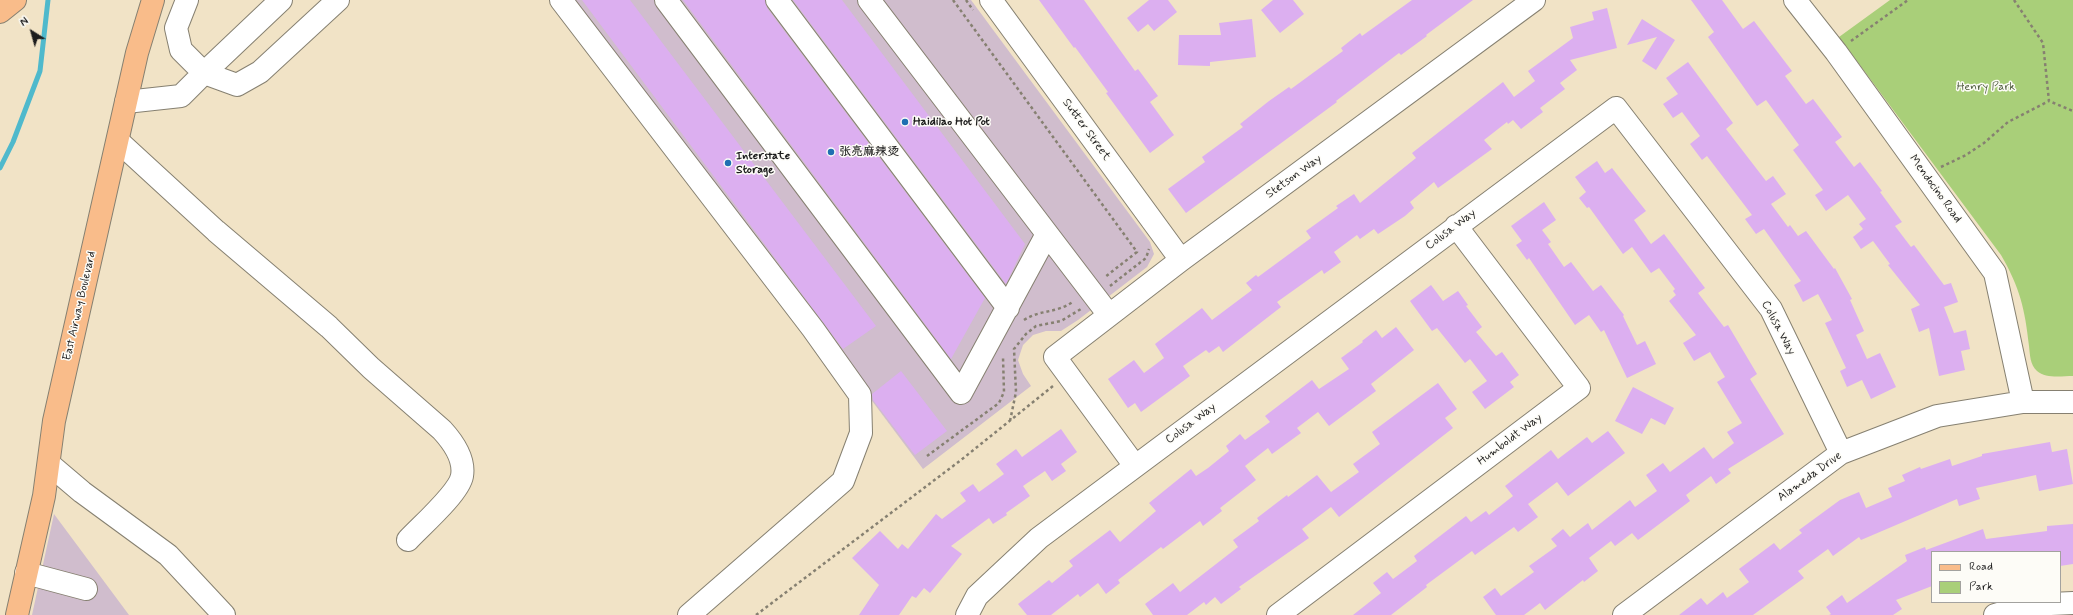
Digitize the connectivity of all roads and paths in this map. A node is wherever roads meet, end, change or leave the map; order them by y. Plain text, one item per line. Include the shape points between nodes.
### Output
1 (153, 0) edge
2 (187, 0) edge
3 (281, 0) edge
4 (338, 0) edge
5 (561, 0) edge
6 (666, 0) edge
7 (777, 0) edge
8 (869, 0) edge
9 (966, 0) edge
10 (1534, 0) edge
11 (1795, 0) edge
12 (1908, 0) edge
13 (2014, 0) edge
14 (983, 6) edge
15 (1836, 52) junction
16 (204, 73) junction
17 (2049, 101) junction
18 (126, 102) junction
19 (2073, 111) edge
20 (118, 141) junction
21 (1926, 177) junction
22 (1456, 226) junction
23 (1048, 234) junction
24 (1145, 242) dead end
25 (1181, 260) junction
26 (1096, 297) junction
27 (1008, 308) junction
28 (1109, 315) junction
29 (1068, 375) junction
30 (2023, 402) junction
31 (2073, 402) edge
32 (1010, 421) junction
33 (1841, 453) junction
34 (48, 464) junction
35 (1135, 466) junction
36 (408, 540) dead end
37 (26, 573) junction
38 (86, 589) dead end
39 (2073, 603) edge
40 (17, 615) edge
41 (224, 615) edge
42 (688, 615) edge
43 (756, 615) edge
44 (967, 615) edge
45 (1278, 615) edge
46 (1624, 615) edge
47 (1995, 615) edge

1 - 18 main road, East Airway Boulevard
2 - 16 street via 176,28 181,50
3 - 16 street
4 - 16 street via 260,72 237,85
5 - 42 street via 813,329 860,395 861,433 843,481
6 - 27 street via 961,393
7 - 27 street
8 - 23 street
9 - 14 path
10 - 25 street, Stetson Way
11 - 15 street, Mendocino Road
12 - 15 path
13 - 17 path via 2043,43
14 - 25 street, Sutter Street
15 - 21 street, Mendocino Road
16 - 18 street via 181,96
17 - 19 path
17 - 21 path via 2008,122 1984,143
18 - 20 main road, East Airway Boulevard
20 - 34 main road, East Airway Boulevard via 54,421
20 - 36 street via 216,231 329,327 452,440 461,459 462,477 453,493
21 - 30 street, Mendocino Road via 1995,273
22 - 33 street, Colusa Way via 1616,108 1771,309
22 - 35 street, Colusa Way
22 - 45 street, Humboldt Way via 1579,388
23 - 26 street
23 - 27 street
24 - 26 path via 1149,249 1146,258
25 - 28 street, Stetson Way
26 - 28 street
26 - 32 path via 1061,321 1036,326 1014,349 1016,392
28 - 29 street, Stetson Way via 1055,357
29 - 32 path
29 - 35 street
30 - 31 street, Alameda Drive
30 - 33 street, Alameda Drive via 1937,416
32 - 43 path
33 - 46 street, Alameda Drive
34 - 37 main road, East Airway Boulevard via 44,496
34 - 41 street via 168,555
35 - 44 street, Colusa Way via 1039,538 978,596
37 - 38 street
37 - 40 main road, East Airway Boulevard
39 - 47 street via 2028,605

